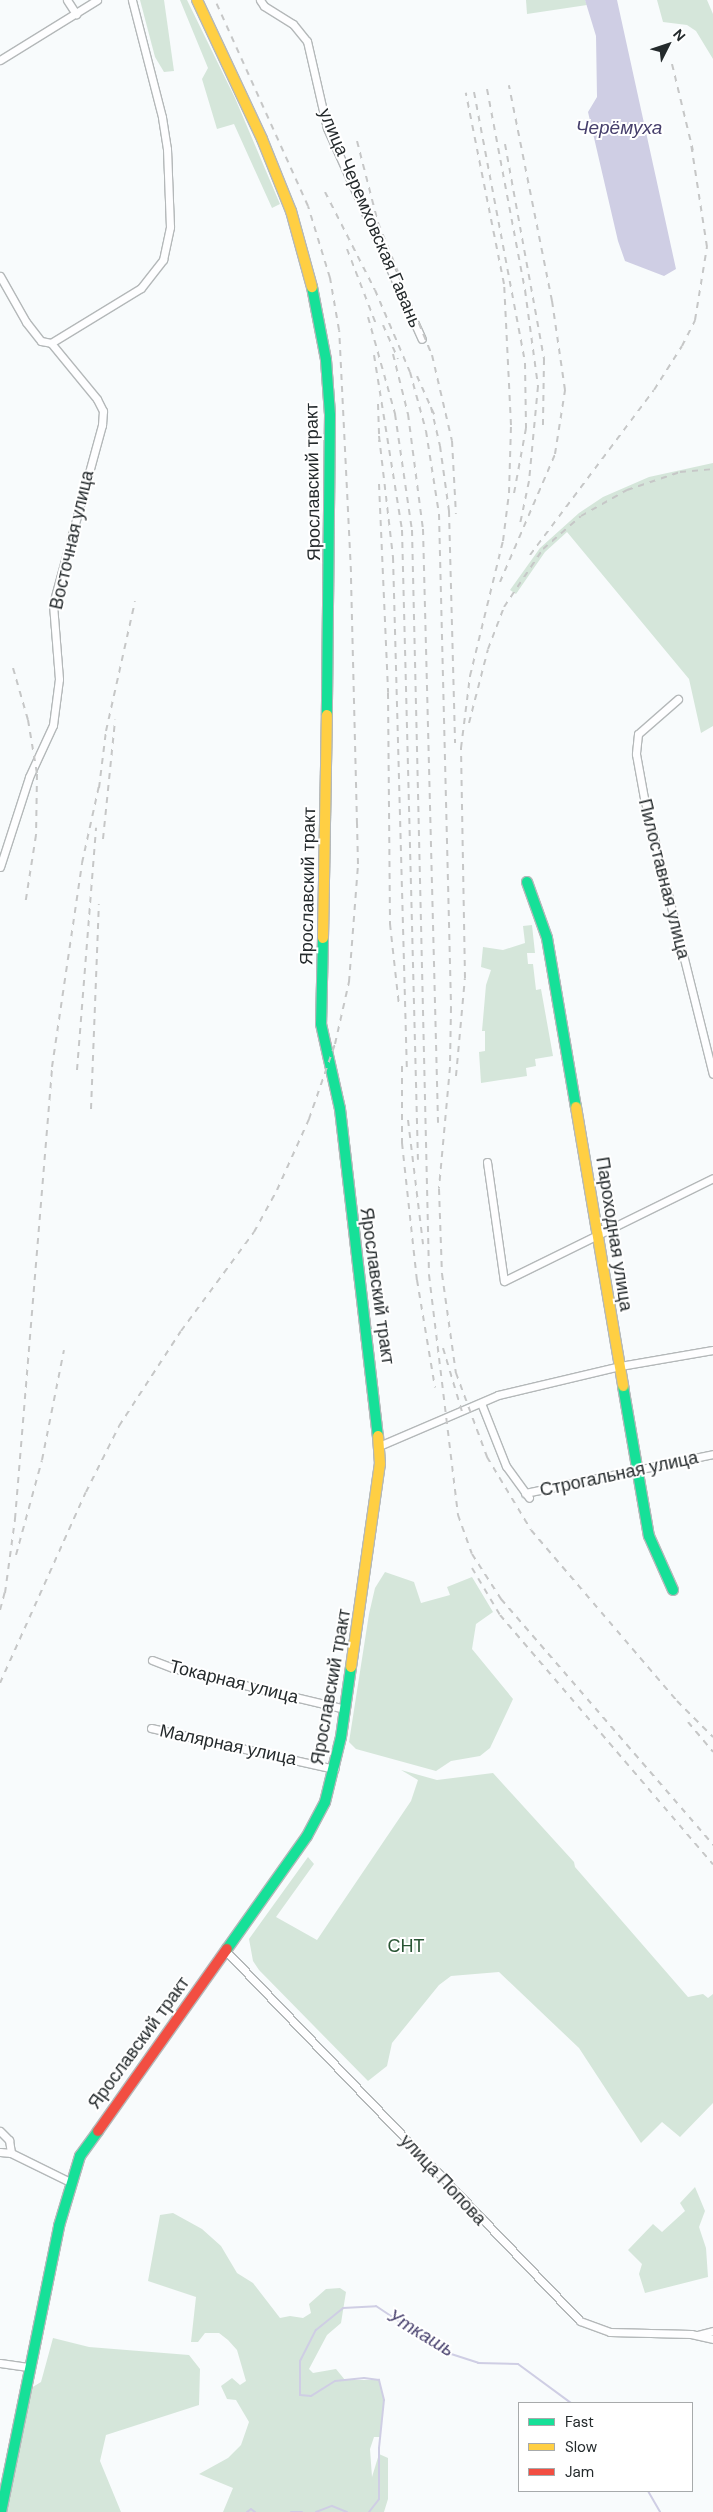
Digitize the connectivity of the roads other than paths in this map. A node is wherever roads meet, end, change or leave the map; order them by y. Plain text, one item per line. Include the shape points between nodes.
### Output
1 (67, 0) edge
2 (97, 0) edge
3 (132, 0) edge
4 (197, 0) edge
5 (260, 0) edge
6 (76, 14) junction
7 (0, 60) edge
8 (0, 276) edge
9 (422, 339) dead end
10 (51, 343) junction
11 (678, 699) dead end
12 (0, 868) edge
13 (527, 882) dead end
14 (713, 1074) edge
15 (487, 1162) dead end
16 (713, 1178) edge
17 (597, 1233) junction
18 (713, 1350) edge
19 (620, 1366) junction
20 (481, 1402) junction
21 (379, 1446) junction
22 (713, 1454) edge
23 (638, 1471) junction
24 (673, 1590) dead end
25 (152, 1660) dead end
26 (345, 1709) junction
27 (151, 1728) dead end
28 (334, 1768) junction
29 (225, 1950) junction
30 (0, 2131) edge
31 (0, 2152) edge
32 (11, 2153) junction
33 (70, 2182) junction
34 (713, 2330) edge
35 (698, 2335) junction
36 (713, 2339) edge
37 (0, 2363) edge
38 (30, 2367) junction
39 (2, 2512) edge

1 - 6 street
2 - 6 street
3 - 10 street via 162,117 170,206 168,245 157,271 141,288
4 - 21 street, Ярославский тракт via 262,139 291,211 312,287 326,360 331,532 321,1032 337,1094
5 - 9 street, улица Черемховская Гавань via 293,24 306,41 327,128
6 - 7 street
8 - 10 street via 26,322 41,341
10 - 12 street, Восточная улица via 97,399 103,411 102,425 53,604 59,679 53,725 29,777
11 - 14 street, Пилоставная улица via 638,734 636,754
13 - 17 street, Пароходная улица via 536,916 547,938
15 - 17 street via 504,1281
16 - 17 street
17 - 19 street, Пароходная улица
18 - 19 street
19 - 20 street via 498,1395
19 - 23 street, Пароходная улица
20 - 21 street
20 - 23 street, Строгальная улица via 506,1466 527,1496
21 - 26 street, Ярославский тракт via 375,1511
22 - 23 street, Строгальная улица
23 - 24 street, Пароходная улица via 649,1536
25 - 26 street, Токарная улица via 173,1668
26 - 28 street, Ярославский тракт
27 - 28 street, Малярная улица
28 - 29 street, Ярославский тракт via 315,1823
29 - 33 street, Ярославский тракт via 87,2143
29 - 35 street, улица Попова via 580,2321 610,2332
30 - 32 street via 9,2140
31 - 32 street
32 - 33 street
33 - 38 street, Ярославский тракт
34 - 35 street, улица Попова
35 - 36 street, улица Попова
37 - 38 street
38 - 39 street, Ярославский тракт

